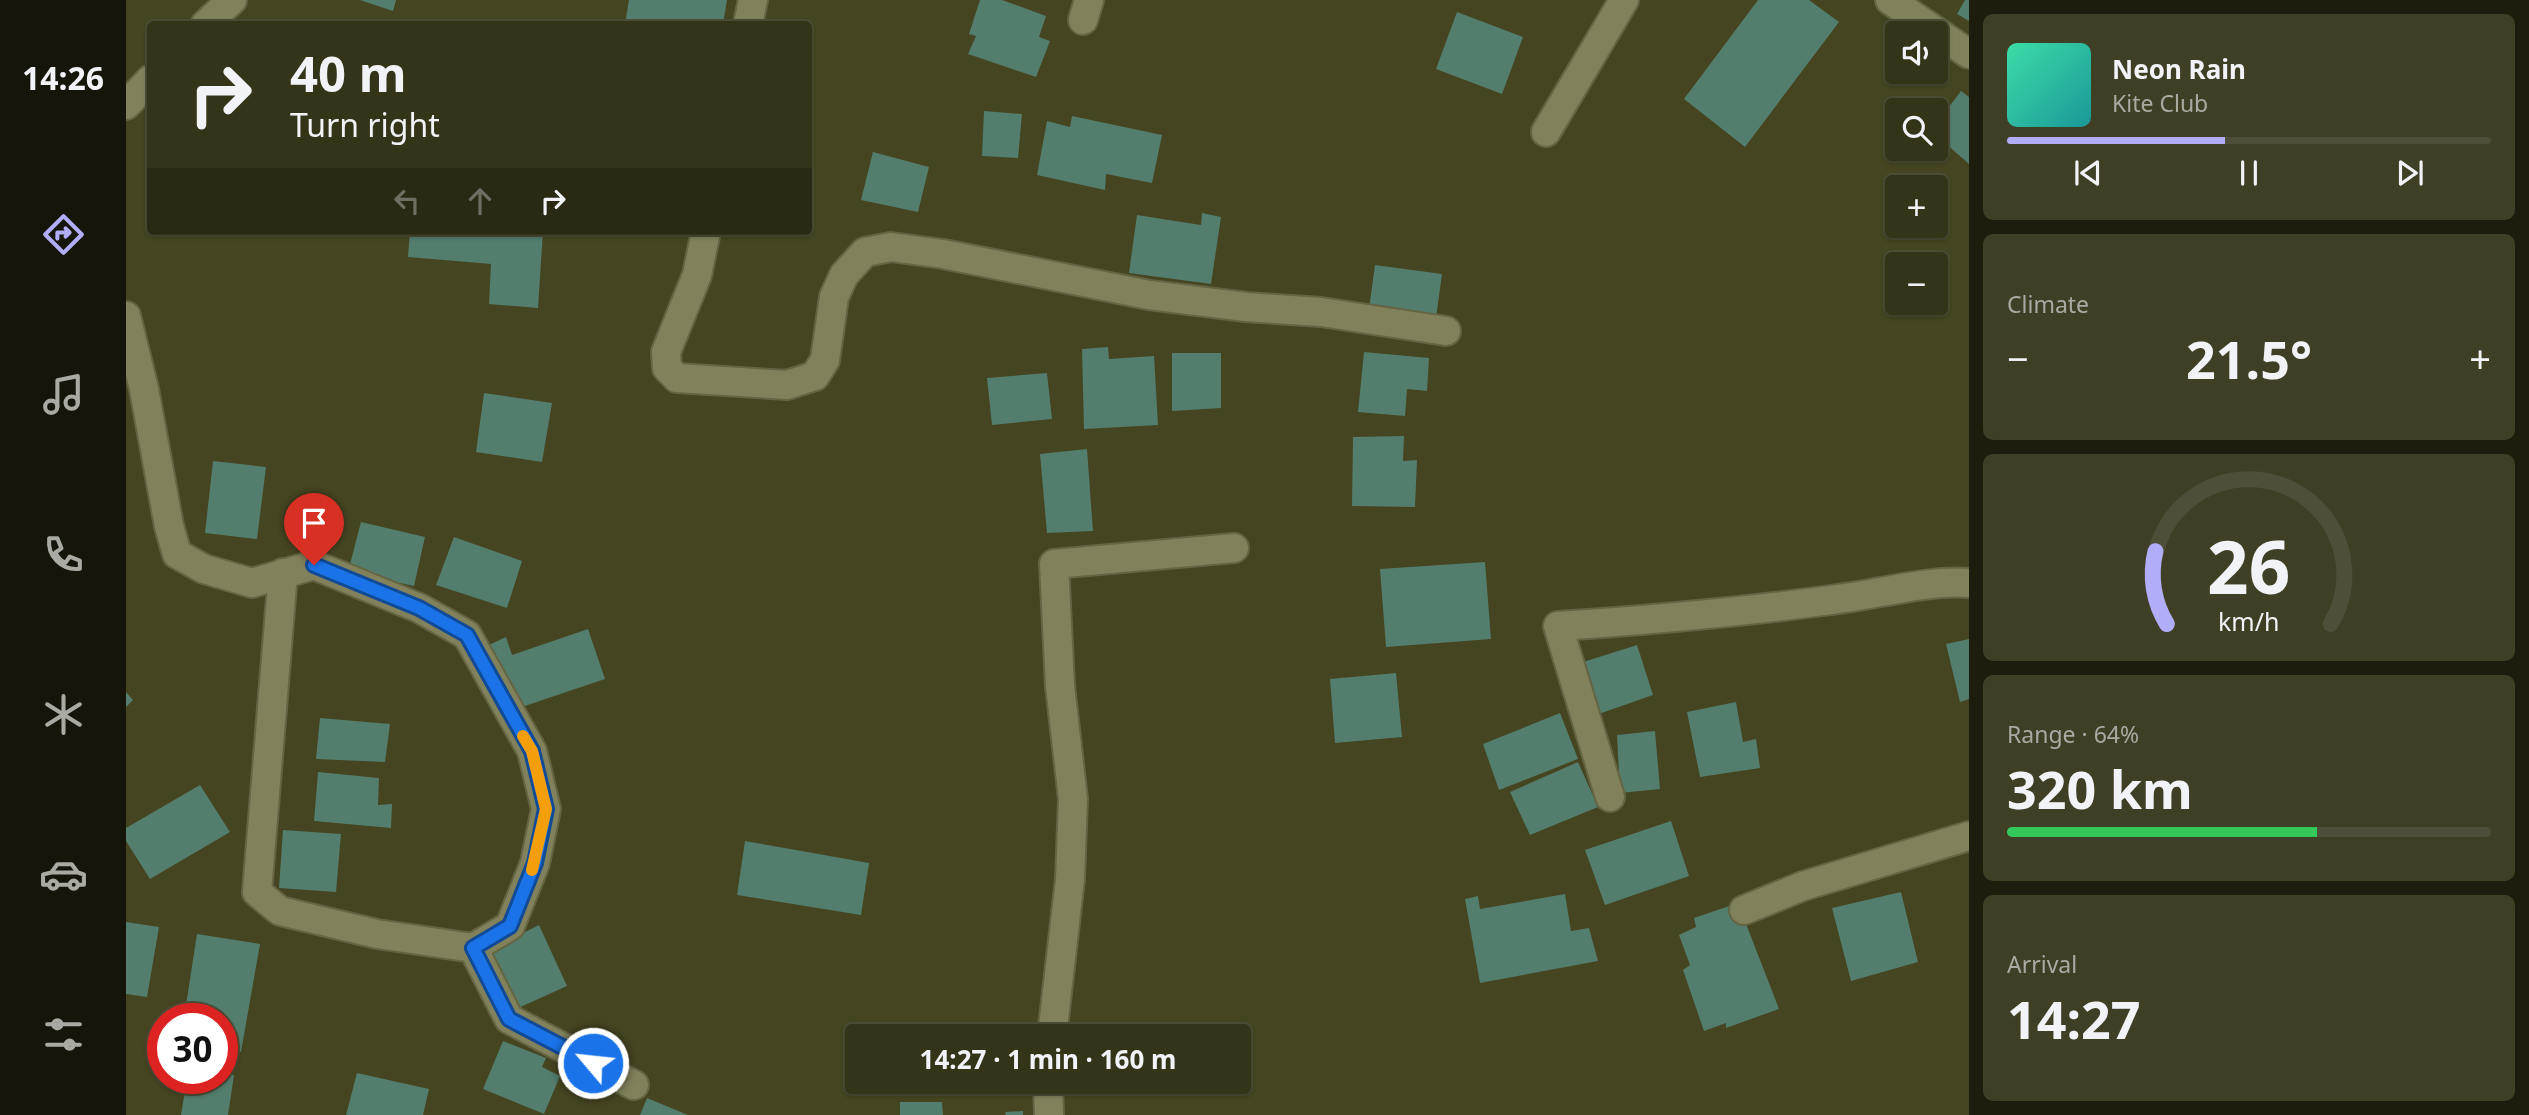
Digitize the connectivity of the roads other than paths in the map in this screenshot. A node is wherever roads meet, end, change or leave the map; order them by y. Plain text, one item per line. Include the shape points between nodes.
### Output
1 (232, 0) edge
2 (753, 0) edge
3 (1624, 0) edge
4 (1890, 0) edge
5 (209, 21) edge
6 (749, 21) edge
7 (1969, 54) edge
8 (147, 83) edge
9 (126, 105) edge
10 (1546, 132) dead end
11 (705, 235) edge
12 (126, 316) edge
13 (1446, 331) dead end
14 (1234, 548) dead end
15 (283, 573) junction
16 (1969, 583) edge
17 (1610, 797) dead end
18 (1969, 836) edge
19 (1744, 910) dead end
20 (473, 948) junction
21 (1053, 1024) edge
22 (634, 1086) dead end
23 (1048, 1094) edge
24 (1049, 1115) edge

1 - 5 street
2 - 6 street
3 - 10 street
4 - 7 street
8 - 9 street
11 - 13 street via 697,275 666,352 667,368 677,378 788,385 815,376 825,360 834,297 844,275 865,252 891,247 1149,295 1321,312
12 - 15 street via 177,554 204,569 252,583
14 - 21 street via 1054,564 1060,686 1073,799 1070,878
15 - 20 street via 257,892 280,911 377,934
15 - 20 street via 314,565 419,608 467,635 532,751 546,809 535,863 510,926
16 - 17 street via 1945,581 1834,600 1662,620 1558,626
18 - 19 street via 1803,886
20 - 22 street via 509,1019
23 - 24 street

